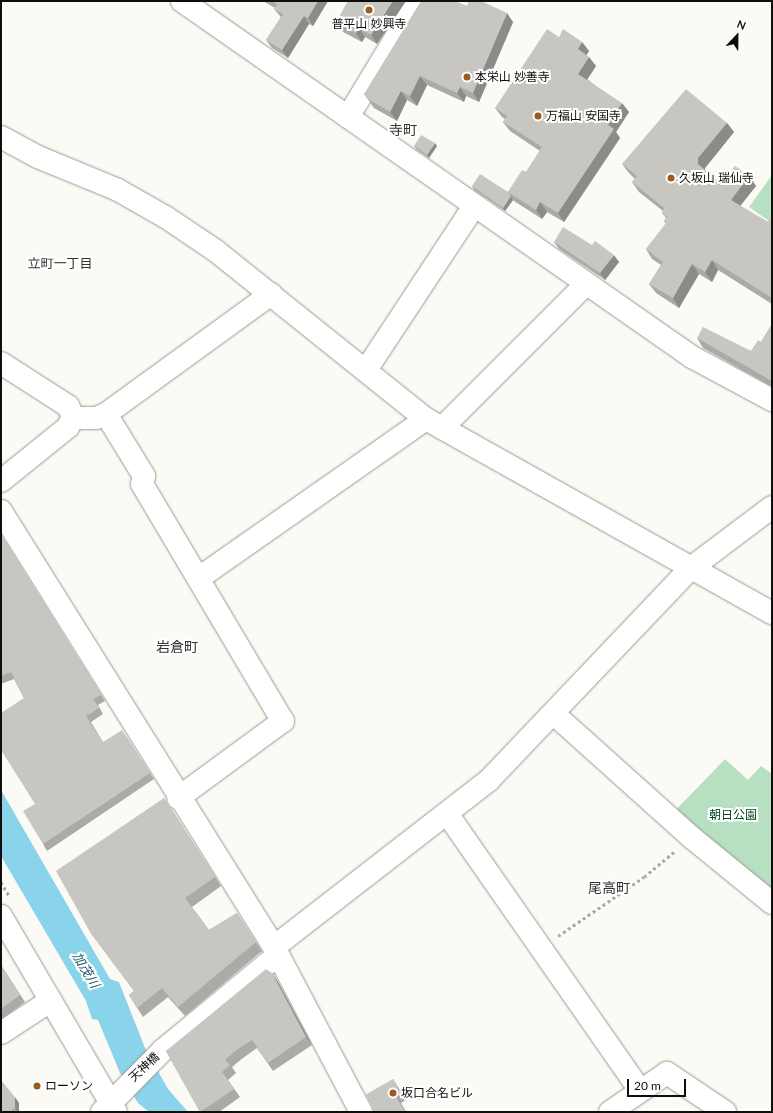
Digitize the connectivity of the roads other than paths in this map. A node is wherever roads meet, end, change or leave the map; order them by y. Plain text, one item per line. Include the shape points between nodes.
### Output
1 (182, 1) edge
2 (418, 1) edge
3 (348, 117) junction
4 (1, 137) edge
5 (474, 206) junction
6 (586, 284) junction
7 (271, 294) junction
8 (1, 363) edge
9 (366, 370) junction
10 (772, 400) edge
11 (106, 414) junction
12 (73, 418) junction
13 (434, 423) junction
14 (1, 481) edge
15 (772, 507) edge
16 (1, 511) edge
17 (692, 568) junction
18 (199, 578) junction
19 (772, 613) edge
20 (555, 715) junction
21 (178, 798) junction
22 (448, 815) junction
23 (772, 903) edge
24 (1, 916) edge
25 (276, 951) junction
26 (50, 1001) junction
27 (1, 1033) edge
28 (640, 1090) junction
29 (109, 1109) edge
30 (361, 1112) edge
31 (610, 1112) edge
32 (725, 1112) edge

1 - 3 street
2 - 3 street
3 - 5 street
4 - 7 street via 38,158 118,190 167,218
5 - 6 street
5 - 9 street
6 - 10 street via 692,357
6 - 13 street
7 - 9 street
7 - 11 street
8 - 12 street via 68,406
9 - 13 street
11 - 12 street via 96,418
11 - 18 street via 144,476 142,484
12 - 14 street via 68,427
13 - 17 street
13 - 18 street
15 - 17 street, 天神橋
16 - 21 street
17 - 19 street
17 - 20 street, 天神橋
18 - 21 street via 283,721
20 - 22 street, 天神橋
20 - 23 street via 691,837
21 - 25 street
22 - 25 street, 天神橋
22 - 28 street
24 - 26 street
25 - 29 street, 天神橋 via 126,1085
25 - 30 street
26 - 27 street
26 - 29 street
28 - 31 street
28 - 32 street via 667,1073

